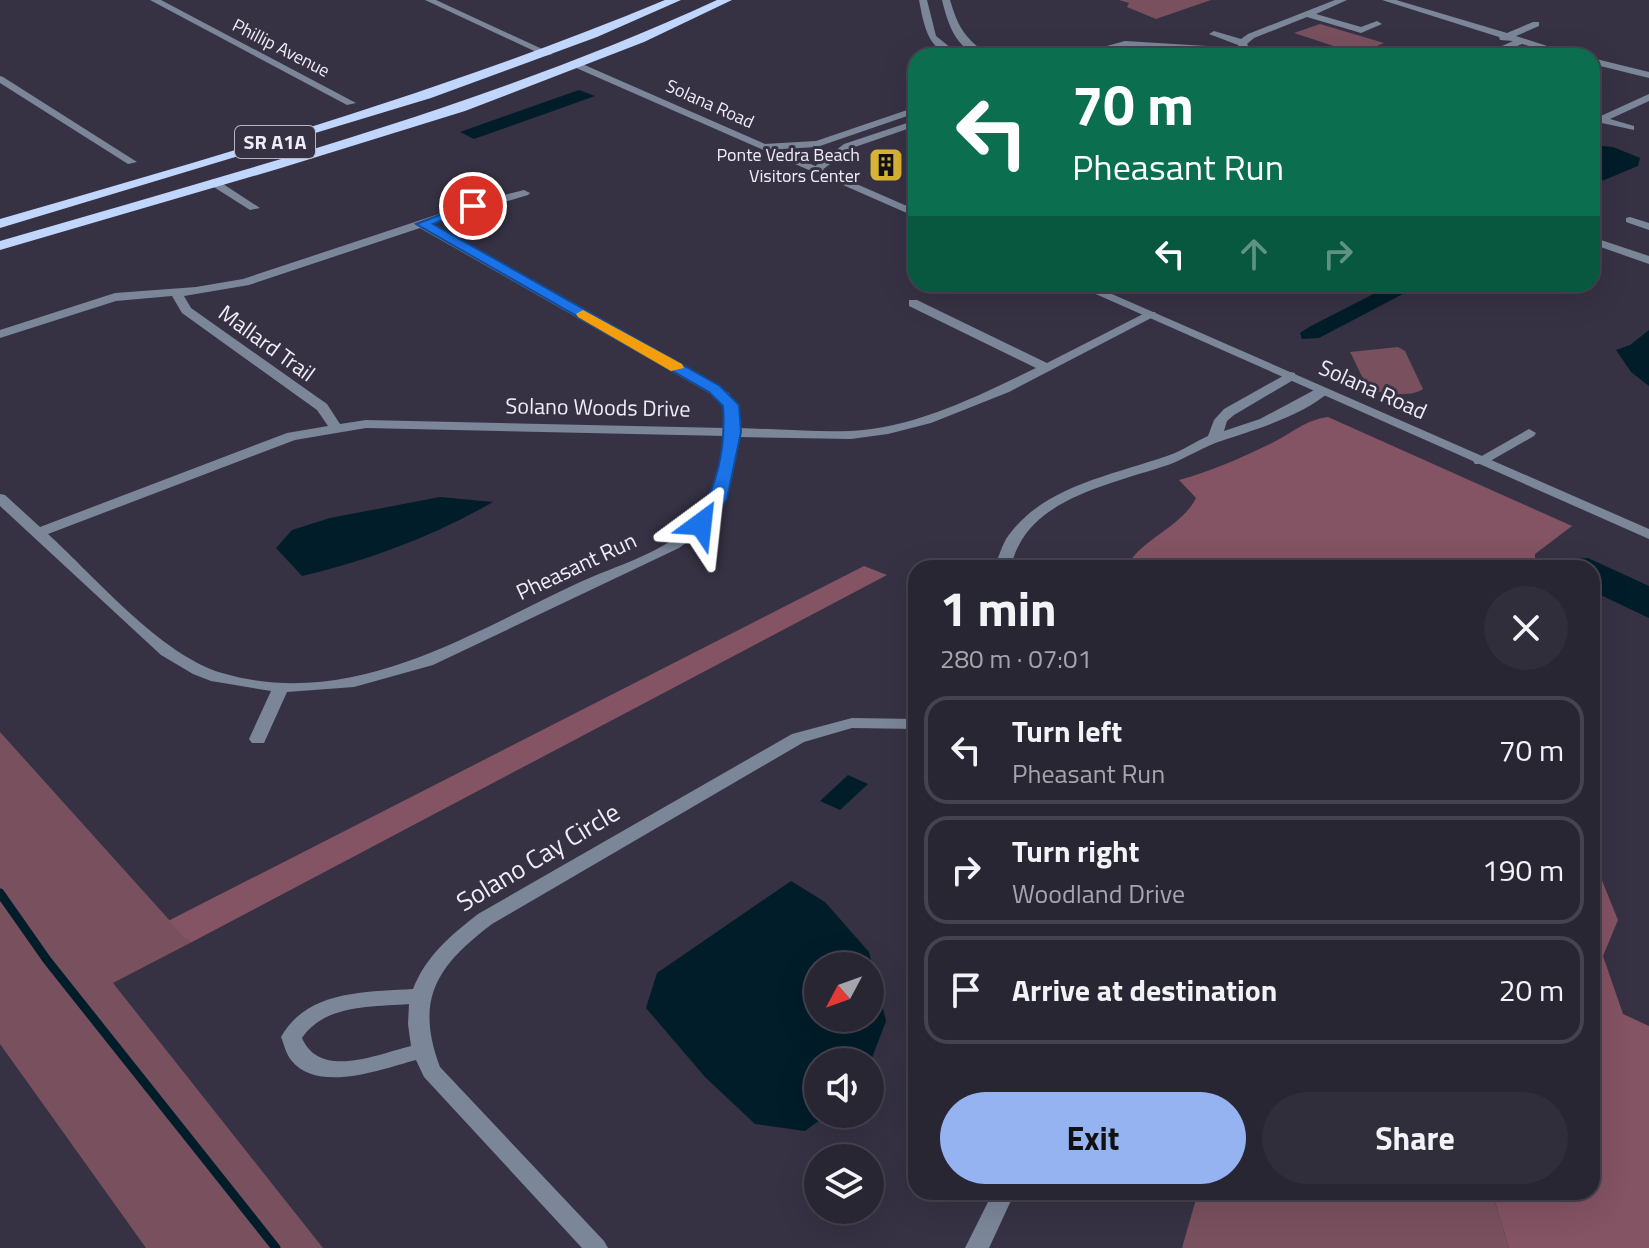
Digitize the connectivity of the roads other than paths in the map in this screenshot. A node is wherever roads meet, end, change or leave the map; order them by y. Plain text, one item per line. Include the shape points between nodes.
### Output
1 (154, 0) edge
2 (675, 0) edge
3 (726, 0) edge
4 (1343, 0) edge
5 (1386, 0) edge
6 (433, 1) edge
7 (924, 3) edge
8 (947, 3) edge
9 (1310, 15) junction
10 (1522, 20) dead end
11 (1377, 24) dead end
12 (1536, 24) junction
13 (1551, 29) dead end
14 (1214, 34) dead end
15 (1503, 38) junction
16 (1518, 42) junction
17 (946, 48) edge
18 (971, 48) edge
19 (1109, 48) edge
20 (1206, 48) edge
21 (1243, 48) edge
22 (1248, 48) edge
23 (1504, 48) edge
24 (1542, 48) edge
25 (548, 54) junction
26 (1648, 60) edge
27 (1600, 63) edge
28 (577, 65) junction
29 (1629, 69) junction
30 (1649, 75) edge
31 (0, 79) edge
32 (1616, 95) dead end
33 (1644, 100) edge
34 (351, 103) dead end
35 (908, 113) edge
36 (1600, 121) edge
37 (1600, 123) edge
38 (908, 126) edge
39 (1630, 128) dead end
40 (764, 147) junction
41 (132, 162) dead end
42 (814, 171) junction
43 (213, 182) junction
44 (524, 193) dead end
45 (254, 208) dead end
46 (908, 211) edge
47 (31, 215) junction
48 (1630, 220) dead end
49 (0, 224) edge
50 (422, 224) junction
51 (1649, 227) edge
52 (51, 230) junction
53 (1600, 242) edge
54 (0, 246) edge
55 (1649, 260) edge
56 (176, 292) junction
57 (1098, 292) edge
58 (913, 303) dead end
59 (1151, 315) junction
60 (0, 334) edge
61 (1044, 367) junction
62 (1290, 376) junction
63 (1323, 391) junction
64 (335, 427) junction
65 (733, 432) junction
66 (1529, 433) dead end
67 (1214, 438) junction
68 (1480, 461) junction
69 (0, 498) edge
70 (38, 533) junction
71 (1649, 535) edge
72 (1004, 560) edge
73 (281, 687) junction
74 (908, 724) edge
75 (258, 739) dead end
76 (419, 996) junction
77 (422, 1051) junction
78 (1000, 1200) edge
79 (596, 1248) edge
80 (977, 1248) edge

1 - 34 street, Phillip Avenue
2 - 25 main road, SR A1A
3 - 28 main road, SR A1A
4 - 9 street
5 - 15 street
6 - 25 street
7 - 8 street
7 - 17 street via 932,37
8 - 18 street via 954,29
9 - 11 street via 1361,30
9 - 22 street via 1251,36
10 - 12 street
12 - 13 street
12 - 15 street
14 - 21 street
15 - 16 street
16 - 23 street
16 - 24 street
19 - 20 street
25 - 28 main road
25 - 47 main road, SR A1A via 420,99
26 - 29 street
27 - 29 street
28 - 40 street, Solana Road
28 - 43 main road, SR A1A via 448,111
29 - 30 street
31 - 41 street
32 - 33 street
33 - 36 street
35 - 40 street via 817,144
37 - 39 street
38 - 42 street via 848,146
40 - 42 street, Solana Road
42 - 46 street, Solana Road
43 - 45 street
43 - 52 main road, SR A1A
44 - 50 street
47 - 49 main road, SR A1A
47 - 52 main road
48 - 51 street
50 - 56 street via 245,282
50 - 65 street, Pheasant Run via 715,389 731,405
52 - 54 main road, SR A1A
53 - 55 street
56 - 60 street via 95,302
56 - 64 street, Mallard Trail via 186,310 322,407
57 - 59 street, Solana Road
58 - 61 street
59 - 61 street, Solano Woods Drive
59 - 62 street, Solana Road
61 - 65 street, Solano Woods Drive via 936,418 897,430 851,435
62 - 63 street, Solana Road
62 - 67 street via 1229,412
63 - 67 street via 1246,430
63 - 68 street, Solana Road
64 - 65 street, Solano Woods Drive
64 - 70 street, Solano Woods Drive via 292,436
65 - 73 street, Pheasant Run via 719,499 711,514 685,537 423,663 372,679
66 - 68 street
67 - 72 street via 1169,460 1103,479 1051,507 1022,528
68 - 71 street, Solana Road
69 - 70 street, Pheasant Run
70 - 73 street, Pheasant Run via 166,653 217,677
73 - 75 street
74 - 76 street, Solano Cay Circle via 852,723 798,738 485,919 437,962
76 - 77 street, Solano Cay Circle via 415,1026
76 - 77 street via 321,1009 297,1025 291,1037 300,1059 313,1069 332,1070
77 - 79 street, Solano Cay Circle via 431,1071
78 - 80 street

